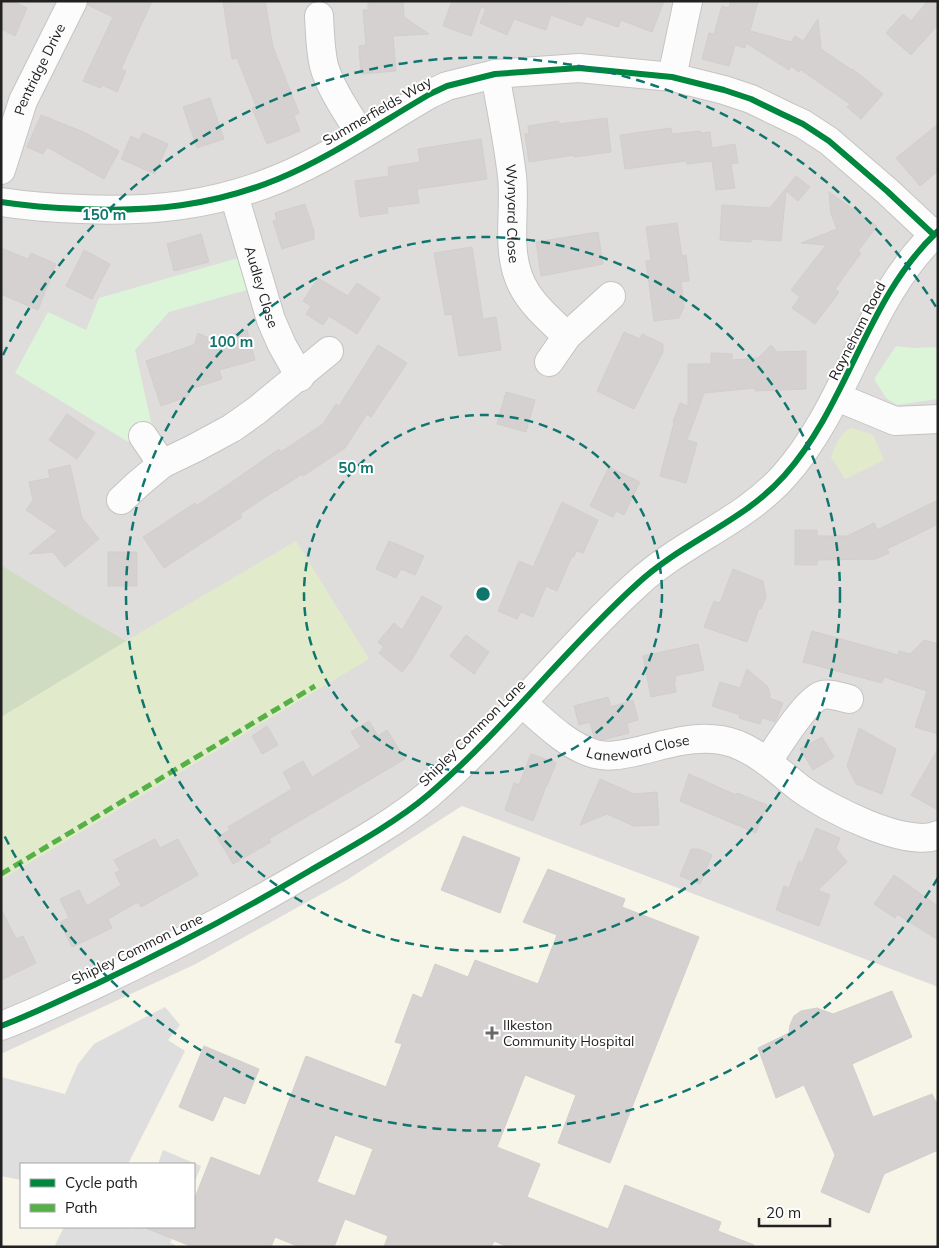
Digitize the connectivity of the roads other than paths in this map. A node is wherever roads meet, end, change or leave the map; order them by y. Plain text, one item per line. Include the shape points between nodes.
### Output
1 (688, 1) edge
2 (70, 2) edge
3 (318, 16) dead end
4 (495, 74) junction
5 (672, 76) junction
6 (361, 134) junction
7 (1, 170) edge
8 (234, 195) junction
9 (1, 202) edge
10 (936, 233) edge
11 (611, 296) dead end
12 (567, 336) junction
13 (330, 352) dead end
14 (549, 362) dead end
15 (300, 376) junction
16 (837, 396) junction
17 (938, 419) edge
18 (143, 436) dead end
19 (162, 464) junction
20 (121, 500) dead end
21 (849, 699) dead end
22 (521, 702) junction
23 (768, 761) junction
24 (938, 835) edge
25 (1, 1026) edge

1 - 5 street
2 - 7 street, Pentridge Drive via 23,101
3 - 6 street via 325,68
4 - 5 street, Summerfields Way via 579,68
4 - 6 street, Summerfields Way via 447,86
4 - 12 street, Wynyard Close via 512,176 515,266 529,296
5 - 10 street, Summerfields Way via 751,99 803,124 855,162
6 - 8 street, Summerfields Way via 316,161
8 - 9 street, Summerfields Way via 151,210 63,208
8 - 15 street, Audley Close via 271,320
10 - 16 street, Rayneham Road via 888,294
11 - 12 street
12 - 14 street
13 - 15 street
15 - 19 street via 232,428
16 - 17 street via 895,421
16 - 22 street, Shipley Common Lane via 807,447 783,478 726,524 649,573 616,602
18 - 19 street
19 - 20 street
21 - 23 street via 830,695 816,699 784,736
22 - 23 street, Laneward Close via 574,745 594,754 618,756 702,738 736,744
22 - 25 street, Shipley Common Lane via 427,796 357,843 162,954 39,1012
23 - 24 street, Laneward Close via 802,789 845,815 901,836 920,838

